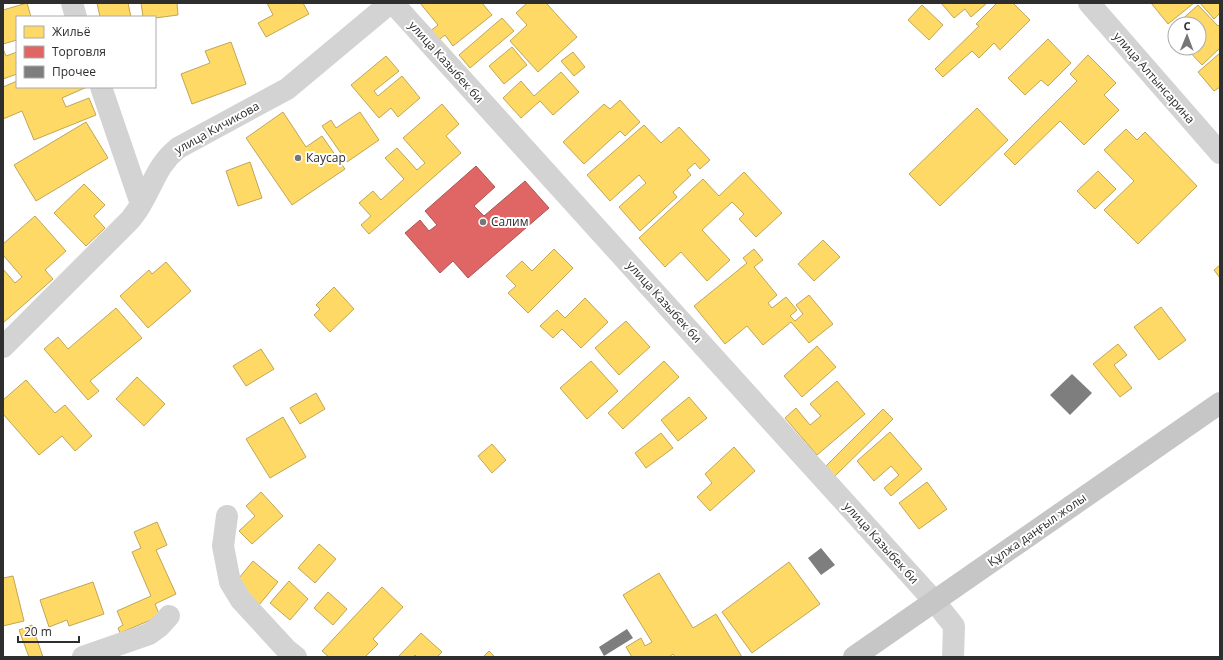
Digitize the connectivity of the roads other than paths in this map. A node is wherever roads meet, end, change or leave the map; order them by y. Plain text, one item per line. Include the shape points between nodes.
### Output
1 (72, 3) edge
2 (390, 3) edge
3 (393, 3) edge
4 (1089, 3) edge
5 (76, 16) edge
6 (101, 88) edge
7 (1220, 153) edge
8 (141, 204) junction
9 (3, 347) edge
10 (1220, 403) edge
11 (227, 516) dead end
12 (935, 602) junction
13 (169, 616) dead end
14 (83, 657) edge
15 (296, 657) edge
16 (854, 657) edge
17 (954, 657) edge

1 - 5 street
2 - 8 street, улица Кичикова via 287,89 178,148 159,169
3 - 12 street, улица Казыбек би
4 - 7 street, улица Алтынсарина
6 - 8 street
8 - 9 street, улица Кичикова via 130,220
10 - 12 main road, Құлжа даңғыл жолы
11 - 15 street via 223,546 230,582 241,600
12 - 16 main road, Құлжа даңғыл жолы
12 - 17 street, улица Казыбек би via 954,626
13 - 14 street via 149,634

